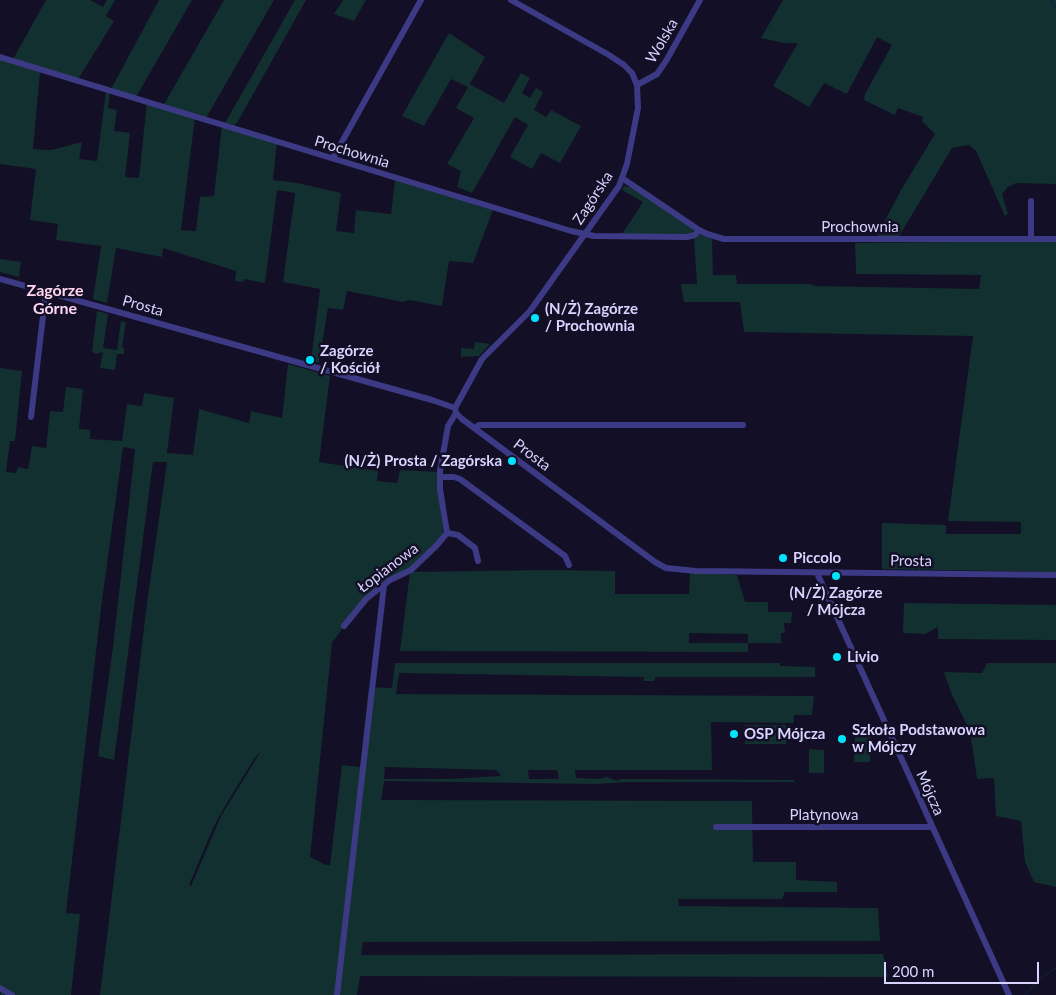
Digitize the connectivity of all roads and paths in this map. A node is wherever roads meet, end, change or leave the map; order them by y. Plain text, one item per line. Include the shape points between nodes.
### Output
1 (421, 0) edge
2 (511, 0) edge
3 (700, 0) edge
4 (0, 57) edge
5 (638, 85) junction
6 (332, 158) junction
7 (622, 178) junction
8 (1031, 201) dead end
9 (699, 230) junction
10 (585, 234) junction
11 (1031, 239) junction
12 (1056, 239) edge
13 (0, 278) edge
14 (46, 291) junction
15 (455, 411) junction
16 (31, 417) dead end
17 (743, 425) dead end
18 (475, 428) junction
19 (440, 478) junction
20 (447, 533) junction
21 (478, 561) dead end
22 (569, 565) dead end
23 (817, 573) junction
24 (1056, 575) edge
25 (384, 585) junction
26 (344, 626) dead end
27 (716, 827) dead end
28 (932, 827) junction
29 (0, 988) edge
30 (12, 995) edge
31 (337, 995) edge
32 (1009, 995) edge

1 - 6 street
2 - 5 street via 620,62 632,73
3 - 5 street, Wolska via 657,74
4 - 6 street, Prochownia
5 - 7 street, Zagórska via 638,108
6 - 10 street, Prochownia
7 - 9 street, Prochownia
7 - 10 street, Zagórska
8 - 11 street
9 - 10 street, Prochownia via 692,237
9 - 11 street, Prochownia via 732,239
10 - 15 street, Zagórska via 530,311 482,359
11 - 12 street, Prochownia
13 - 14 street, Prosta
14 - 15 street, Prosta via 432,400
14 - 16 street
15 - 18 street, Prosta
15 - 19 street via 448,426
17 - 18 street via 479,425
18 - 23 street, Prosta via 666,568
19 - 20 street
19 - 22 street via 460,479 566,556
20 - 21 street via 458,535 475,548
20 - 25 street, Łopianowa via 411,570
23 - 24 street, Prosta
23 - 28 street, Mójcza
25 - 26 street, Łopianowa via 366,599
25 - 31 street
27 - 28 street, Platynowa
28 - 32 street, Mójcza
29 - 30 street

